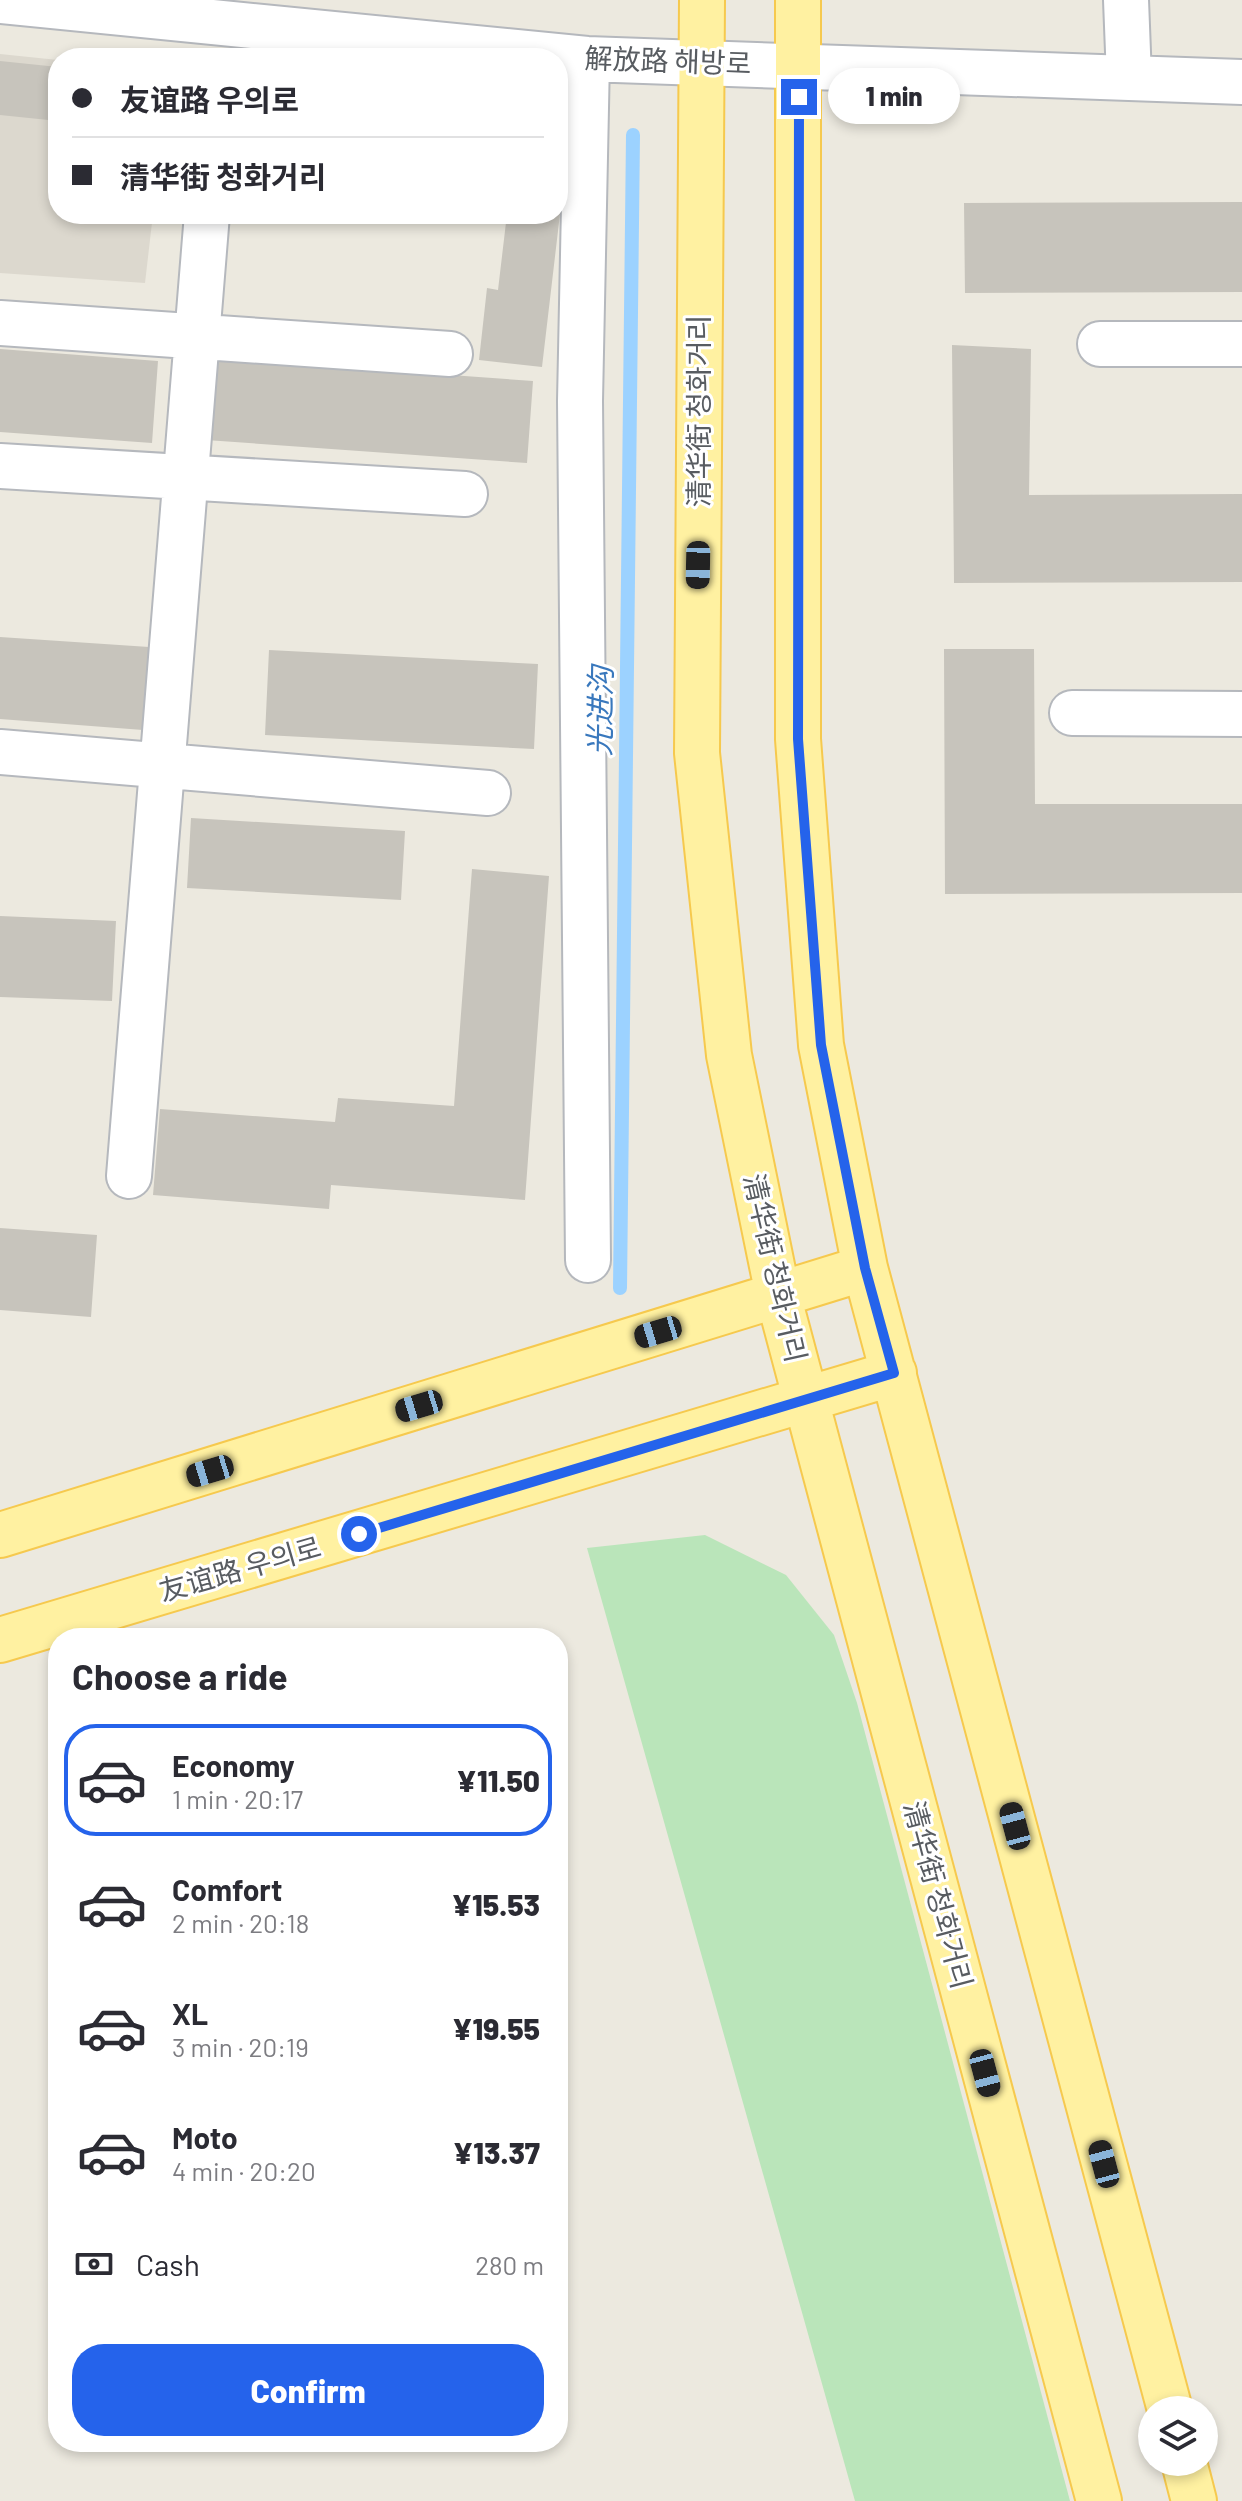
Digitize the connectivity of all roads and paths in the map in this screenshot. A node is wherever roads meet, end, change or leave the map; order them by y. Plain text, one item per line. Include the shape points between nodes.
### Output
1 (702, 0) edge
2 (798, 0) edge
3 (1126, 0) edge
4 (0, 1) edge
5 (221, 40) edge
6 (375, 48) edge
7 (568, 58) edge
8 (587, 59) junction
9 (702, 63) junction
10 (799, 66) junction
11 (1129, 78) junction
12 (1242, 82) edge
13 (206, 224) edge
14 (0, 323) edge
15 (197, 337) junction
16 (1100, 344) dead end
17 (1242, 344) edge
18 (450, 354) dead end
19 (0, 466) edge
20 (186, 477) junction
21 (465, 494) dead end
22 (1072, 713) dead end
23 (1242, 714) edge
24 (0, 752) edge
25 (162, 766) junction
26 (488, 793) dead end
27 (129, 1176) dead end
28 (588, 1260) dead end
29 (865, 1268) junction
30 (778, 1295) junction
31 (894, 1373) junction
32 (807, 1401) junction
33 (0, 1535) edge
34 (0, 1640) edge
35 (1166, 2396) edge
36 (1188, 2476) edge
37 (1099, 2501) edge
38 (1194, 2501) edge

1 - 9 main road, 清华街 청화거리
2 - 10 main road
3 - 11 street
4 - 5 street, 解放路 해방로
5 - 6 street, 解放路 해방로
7 - 8 street, 解放路 해방로
8 - 9 street, 解放路 해방로
8 - 28 street via 580,401
9 - 10 street, 解放路 해방로
9 - 30 main road, 清华街 청화거리 via 697,753 729,1055
10 - 11 street, 解放路 해방로
10 - 29 main road via 798,739 821,1045
11 - 12 street, 解放路 해방로
13 - 15 street
14 - 15 street
15 - 18 street
15 - 20 street
16 - 17 street
19 - 20 street
20 - 21 street
20 - 25 street
22 - 23 street
24 - 25 street
25 - 26 street
25 - 27 street
29 - 30 main road
29 - 31 main road
30 - 32 main road, 清华街 청화거리
30 - 33 main road
31 - 32 main road, 友谊路 우의로
31 - 35 main road
32 - 34 main road, 友谊路 우의로
32 - 37 main road, 清华街 청화거리
36 - 38 main road

